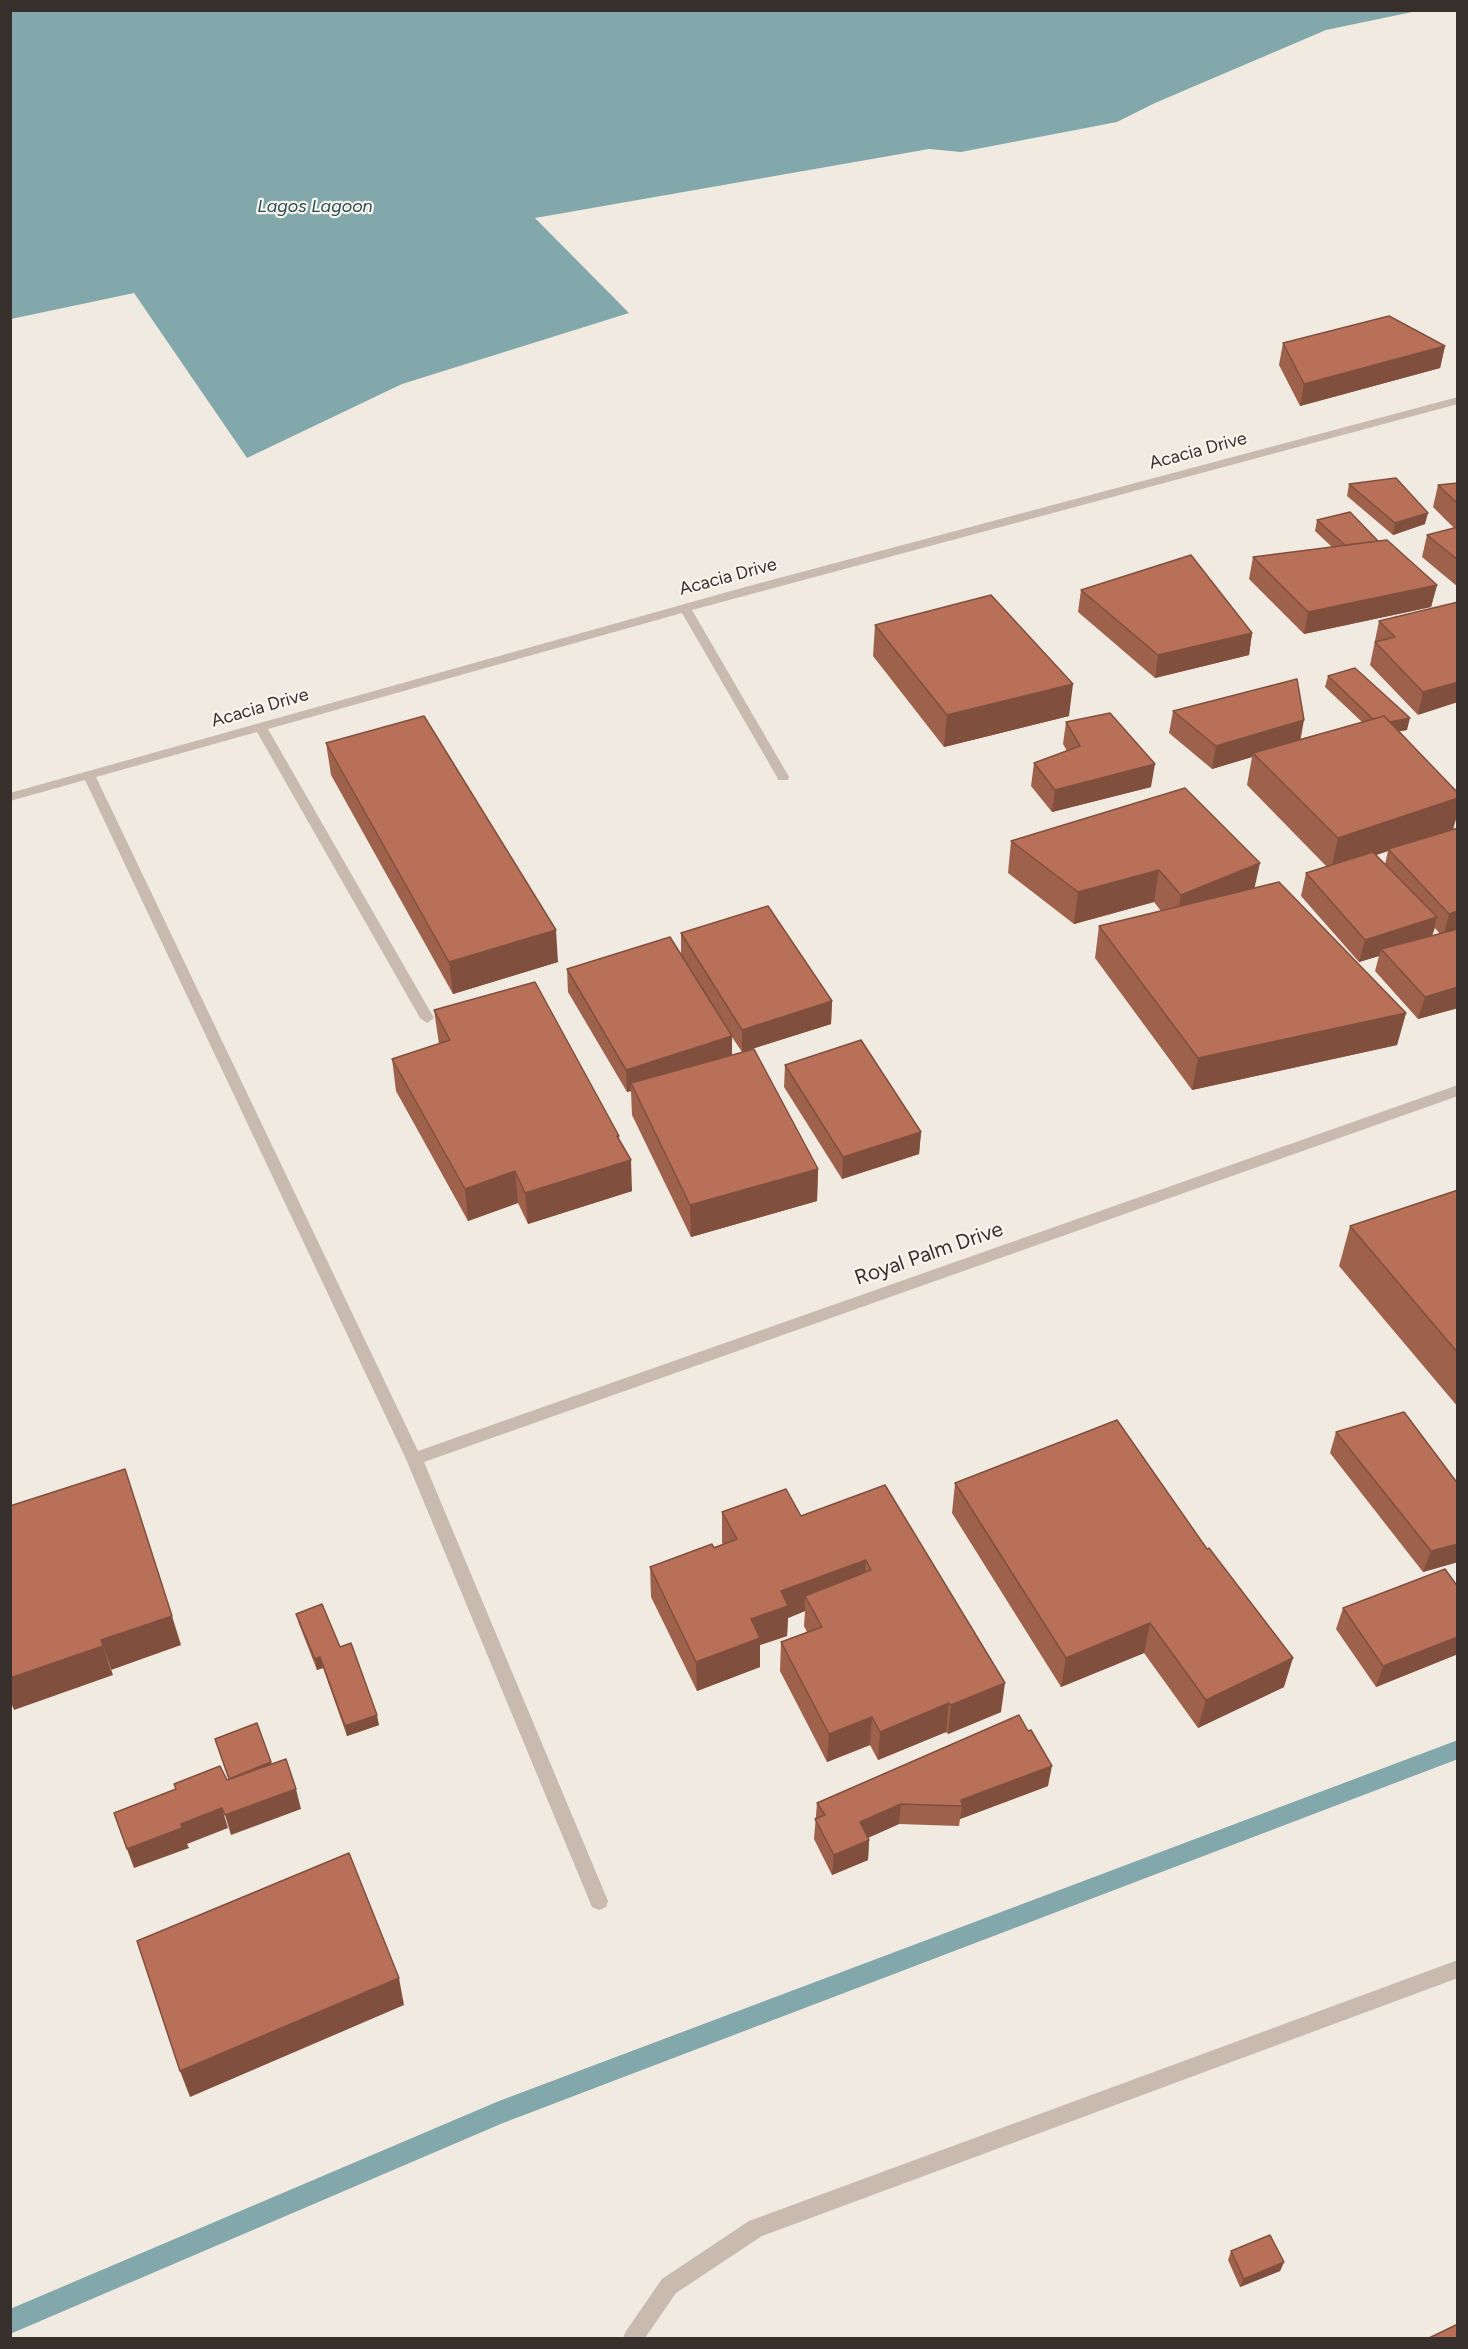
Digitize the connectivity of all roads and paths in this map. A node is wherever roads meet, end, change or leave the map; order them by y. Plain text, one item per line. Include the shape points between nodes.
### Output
1 (1458, 400) edge
2 (685, 608) junction
3 (260, 726) junction
4 (88, 774) junction
5 (783, 777) dead end
6 (10, 796) edge
7 (427, 1018) dead end
8 (1458, 1090) edge
9 (414, 1459) junction
10 (599, 1901) dead end
11 (1458, 1969) edge
12 (633, 2338) edge

1 - 2 street, Acacia Drive
2 - 3 street, Acacia Drive
2 - 5 street
3 - 4 street, Acacia Drive
3 - 7 street
4 - 6 street, Acacia Drive
4 - 9 street
8 - 9 street, Royal Palm Drive
9 - 10 street
11 - 12 street via 756,2228 669,2286

